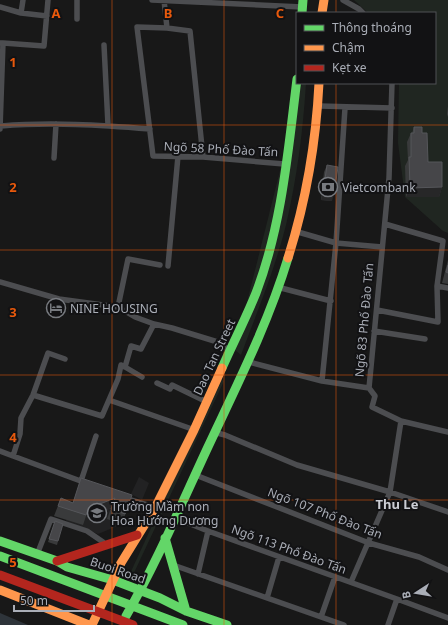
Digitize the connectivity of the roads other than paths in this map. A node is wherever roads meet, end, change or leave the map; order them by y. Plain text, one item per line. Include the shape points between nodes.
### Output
1 (23, 0) edge
2 (48, 0) edge
3 (77, 0) edge
4 (152, 0) edge
5 (324, 0) edge
6 (343, 0) edge
7 (164, 1) edge
8 (0, 7) edge
9 (303, 7) edge
10 (322, 12) edge
11 (362, 12) edge
12 (21, 13) junction
13 (47, 16) junction
14 (77, 19) dead end
15 (167, 28) junction
16 (2, 43) edge
17 (104, 45) dead end
18 (296, 84) edge
19 (319, 84) edge
20 (392, 84) edge
21 (318, 106) junction
22 (345, 108) junction
23 (392, 108) junction
24 (1, 110) edge
25 (56, 124) junction
26 (108, 125) junction
27 (1, 127) edge
28 (150, 129) junction
29 (178, 156) junction
30 (203, 157) junction
31 (54, 158) dead end
32 (288, 164) junction
33 (385, 224) junction
34 (297, 231) junction
35 (336, 243) junction
36 (382, 247) junction
37 (160, 265) dead end
38 (168, 266) dead end
39 (0, 282) edge
40 (437, 286) junction
41 (278, 288) junction
42 (448, 288) edge
43 (331, 301) junction
44 (118, 307) junction
45 (377, 310) junction
46 (154, 324) junction
47 (374, 331) junction
48 (425, 339) dead end
49 (239, 357) junction
50 (65, 359) dead end
51 (125, 367) junction
52 (142, 377) dead end
53 (322, 381) junction
54 (157, 383) dead end
55 (369, 388) junction
56 (33, 395) junction
57 (109, 400) junction
58 (207, 402) junction
59 (401, 421) junction
60 (194, 430) junction
61 (448, 432) edge
62 (214, 433) junction
63 (96, 436) dead end
64 (0, 452) edge
65 (13, 456) junction
66 (195, 475) junction
67 (81, 481) junction
68 (96, 487) edge
69 (390, 492) junction
70 (118, 495) edge
71 (155, 508) junction
72 (448, 512) edge
73 (174, 517) junction
74 (208, 531) junction
75 (137, 534) junction
76 (165, 538) junction
77 (0, 541) edge
78 (369, 543) junction
79 (105, 544) junction
80 (37, 554) junction
81 (0, 556) edge
82 (279, 557) junction
83 (57, 562) junction
84 (172, 564) junction
85 (67, 567) junction
86 (448, 570) edge
87 (198, 574) junction
88 (4, 576) edge
89 (335, 576) junction
90 (113, 580) junction
91 (351, 582) junction
92 (0, 590) edge
93 (141, 590) junction
94 (267, 598) junction
95 (397, 599) junction
96 (52, 610) junction
97 (186, 611) junction
98 (321, 617) junction
99 (448, 618) edge
100 (89, 625) edge
101 (92, 625) edge
102 (121, 625) edge
103 (133, 625) edge
104 (183, 625) edge
105 (227, 625) edge
106 (344, 625) edge
107 (388, 625) edge

1 - 12 lane
2 - 13 lane
3 - 14 lane
4 - 7 lane
5 - 10 main road
6 - 11 lane
7 - 9 lane
7 - 15 lane
8 - 12 lane
12 - 13 lane
13 - 16 lane via 44,46
15 - 28 lane via 136,27
15 - 30 lane via 190,30
16 - 24 lane
17 - 26 lane
18 - 32 main road, Dao Tan Street
19 - 21 main road, Dao Tan Street
20 - 23 lane, Ngõ 83 Phố Đào Tấn
21 - 22 lane
21 - 34 main road, Dao Tan Street via 308,178
22 - 23 lane
22 - 35 lane
23 - 33 lane, Ngõ 83 Phố Đào Tấn
24 - 27 lane
25 - 26 lane
25 - 27 lane
25 - 31 lane
26 - 28 lane
28 - 29 lane, Ngõ 58 Phố Đào Tấn via 153,156
29 - 30 lane, Ngõ 58 Phố Đào Tấn
29 - 38 lane
30 - 32 lane, Ngõ 58 Phố Đào Tấn
32 - 49 main road, Dao Tan Street via 266,262
33 - 36 lane, Ngõ 83 Phố Đào Tấn
33 - 40 lane via 443,241
34 - 35 lane
34 - 41 main road, Dao Tan Street
35 - 36 lane
35 - 43 lane
36 - 45 lane, Ngõ 83 Phố Đào Tấn
37 - 44 lane via 128,259
39 - 44 lane via 59,300
40 - 42 lane
40 - 45 lane via 438,322
41 - 43 lane
41 - 49 main road, Dao Tan Street
43 - 53 lane
44 - 46 lane
45 - 47 lane, Ngõ 83 Phố Đào Tấn
46 - 49 lane via 221,343
46 - 51 lane via 141,349 131,346
47 - 48 lane
47 - 55 lane, Ngõ 83 Phố Đào Tấn
49 - 53 lane, Ngõ 83 Phố Đào Tấn
49 - 58 main road, Dao Tan Street
49 - 62 main road, Dao Tan Street
50 - 56 lane via 48,353
51 - 52 lane
51 - 57 lane via 121,365
53 - 55 lane, Ngõ 83 Phố Đào Tấn
54 - 58 lane via 170,389 172,384
55 - 59 lane via 375,396 372,407
56 - 57 lane via 102,416
56 - 65 lane via 21,418 20,434
57 - 60 lane
58 - 60 main road, Dao Tan Street
59 - 61 lane
59 - 69 lane
60 - 71 main road, Dao Tan Street
62 - 66 main road, Dao Tan Street
62 - 69 lane via 297,465
63 - 67 lane
64 - 65 lane
65 - 67 lane
66 - 73 main road, Dao Tan Street
66 - 78 lane, Ngõ 107 Phố Đào Tấn
67 - 68 lane
69 - 72 lane
69 - 78 lane
70 - 71 lane
71 - 75 main road, Dao Tan Street
73 - 74 lane, Ngõ 113 Phố Đào Tấn
73 - 76 main road, Dao Tan Street
74 - 82 lane, Ngõ 113 Phố Đào Tấn
74 - 87 lane
75 - 79 main road
75 - 90 main road, Dao Tan Street
76 - 84 main road
76 - 93 main road, Dao Tan Street
77 - 80 main road, Buoi Road
78 - 86 lane, Ngõ 107 Phố Đào Tấn via 419,557
78 - 91 lane
79 - 80 lane via 87,530 51,519 42,547
79 - 83 main road
80 - 83 main road, Buoi Road
81 - 104 main road
82 - 89 lane, Ngõ 113 Phố Đào Tấn
82 - 94 lane
83 - 85 main road, Buoi Road
84 - 87 lane
84 - 97 main road
85 - 90 main road, Buoi Road
85 - 96 main road via 74,582 70,595
87 - 94 lane
88 - 103 main road
89 - 91 lane, Ngõ 113 Phố Đào Tấn
89 - 98 lane
90 - 93 main road, Buoi Road
90 - 101 main road, Dao Tan Street
91 - 95 lane, Ngõ 113 Phố Đào Tấn
92 - 96 main road
93 - 97 main road, Buoi Road
93 - 102 main road, Dao Tan Street
94 - 98 lane
95 - 99 lane, Ngõ 113 Phố Đào Tấn
95 - 107 lane
96 - 100 main road
97 - 105 main road, Buoi Road
98 - 106 lane

